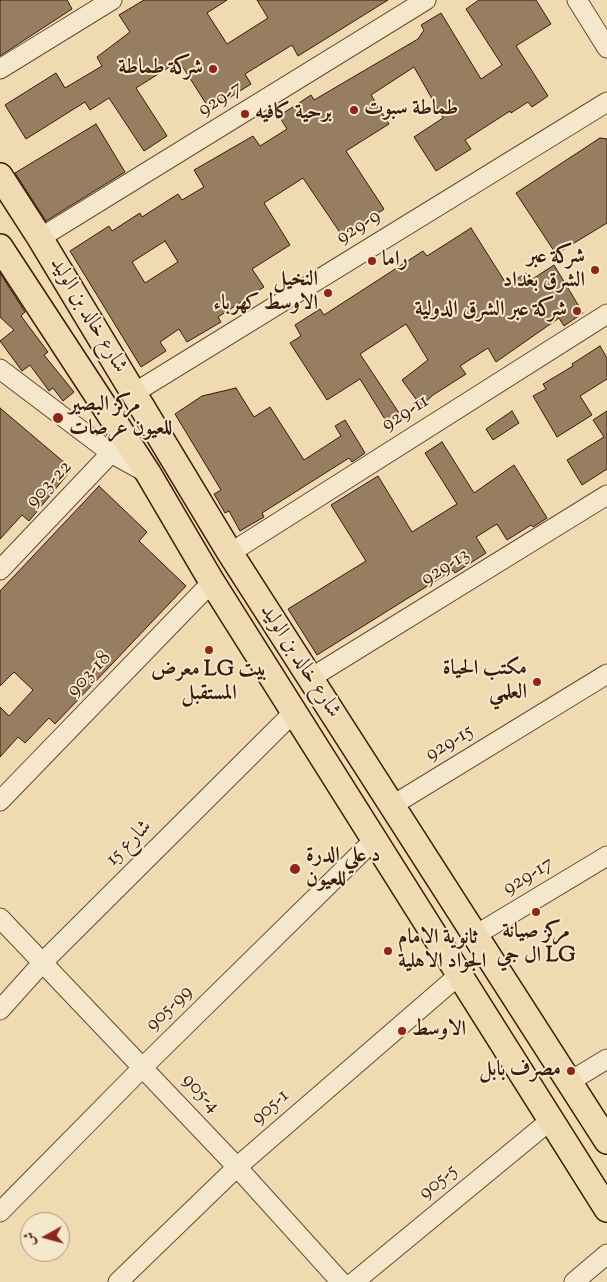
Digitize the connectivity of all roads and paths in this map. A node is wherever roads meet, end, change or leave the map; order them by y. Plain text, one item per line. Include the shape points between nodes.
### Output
1 (112, 0) edge
2 (426, 0) edge
3 (577, 0) edge
4 (607, 48) edge
5 (0, 69) edge
6 (607, 102) edge
7 (0, 176) edge
8 (40, 238) junction
9 (0, 247) edge
10 (607, 314) edge
11 (0, 369) edge
12 (134, 393) junction
13 (111, 453) junction
14 (148, 473) junction
15 (607, 496) edge
16 (230, 553) junction
17 (0, 570) edge
18 (212, 582) junction
19 (607, 674) edge
20 (309, 679) junction
21 (294, 712) junction
22 (0, 801) edge
23 (393, 805) junction
24 (374, 840) junction
25 (607, 856) edge
26 (0, 918) edge
27 (474, 936) junction
28 (43, 962) junction
29 (459, 975) junction
30 (0, 1010) edge
31 (607, 1059) edge
32 (143, 1067) junction
33 (569, 1082) junction
34 (552, 1120) junction
35 (607, 1141) edge
36 (237, 1167) junction
37 (607, 1209) edge
38 (0, 1212) edge
39 (607, 1254) edge
40 (118, 1282) edge
41 (340, 1282) edge
42 (354, 1282) edge
43 (574, 1282) edge

1 - 5 street
2 - 8 street, 929-7
3 - 4 street
6 - 12 street, 929-9
7 - 8 main road, شارع خالد بن الوليد
8 - 12 main road, شارع خالد بن الوليد
9 - 14 main road, شارع خالد بن الوليد
10 - 16 street, 929-11
11 - 13 street
12 - 16 main road, شارع خالد بن الوليد
13 - 14 street
13 - 17 street, 903-22
14 - 18 main road, شارع خالد بن الوليد
15 - 20 street, 929-13
16 - 20 main road, شارع خالد بن الوليد
18 - 21 main road, شارع خالد بن الوليد
18 - 22 street, 903-18
19 - 23 street, 929-15
20 - 23 main road, شارع خالد بن الوليد
21 - 24 main road, شارع خالد بن الوليد
21 - 28 street, شارع 15
23 - 27 main road, شارع خالد بن الوليد
24 - 29 main road, شارع خالد بن الوليد
24 - 32 street, 905-99
25 - 27 street, 929-17
26 - 28 street, 905-4
27 - 33 main road, شارع خالد بن الوليد
28 - 30 street, شارع 15
28 - 32 street, 905-4
29 - 34 main road, شارع خالد بن الوليد
29 - 36 street, 905-1
31 - 33 street
32 - 36 street, 905-4
32 - 38 street, 905-99
33 - 35 main road, شارع خالد بن الوليد
34 - 37 main road, شارع خالد بن الوليد
34 - 42 street, 905-5
36 - 40 street, 905-1
36 - 41 street, 905-4
39 - 43 street

